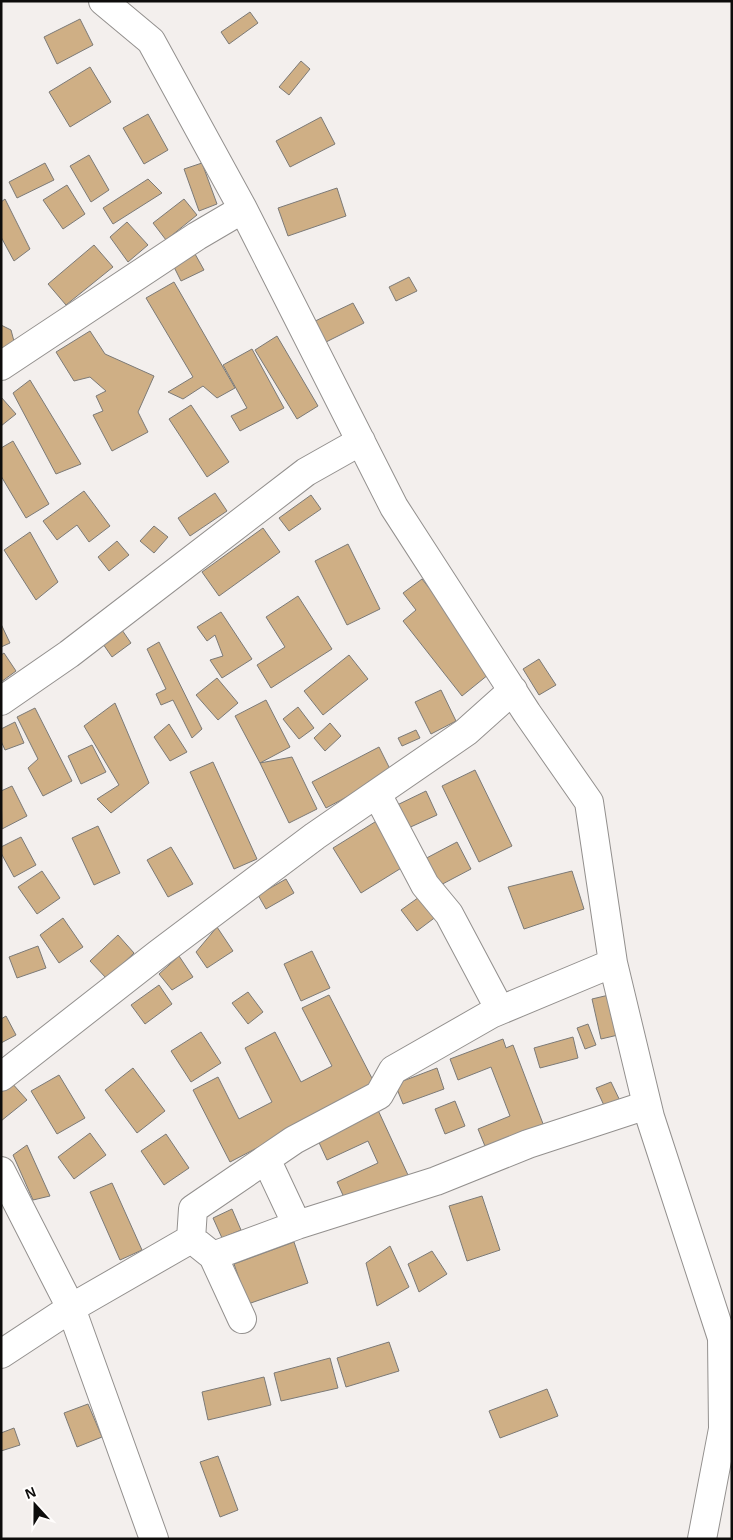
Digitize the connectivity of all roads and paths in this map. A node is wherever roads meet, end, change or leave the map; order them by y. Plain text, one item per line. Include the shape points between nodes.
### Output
1 (102, 1) edge
2 (243, 209) junction
3 (1, 366) edge
4 (361, 441) junction
5 (513, 690) junction
6 (1, 701) edge
7 (377, 794) junction
8 (612, 963) junction
9 (500, 1010) junction
10 (1, 1077) edge
11 (647, 1105) junction
12 (266, 1159) junction
13 (1, 1171) edge
14 (297, 1225) junction
15 (191, 1239) junction
16 (213, 1256) junction
17 (71, 1308) junction
18 (242, 1319) dead end
19 (1, 1354) edge
20 (154, 1539) edge
21 (702, 1539) edge

1 - 2 street via 151,41
2 - 3 street
2 - 4 street
4 - 5 street via 394,507
4 - 6 street via 306,472 69,654
5 - 7 street via 466,732
5 - 8 street via 589,802
7 - 9 street via 424,885 449,914
7 - 10 street via 158,954
8 - 9 street
8 - 11 street
9 - 12 street via 393,1070 379,1095 294,1140
11 - 14 street via 528,1144 436,1181
11 - 21 street via 722,1338 723,1429
12 - 14 street
12 - 15 street via 193,1209
13 - 17 street
14 - 16 street
15 - 16 street
15 - 17 street
16 - 18 street
17 - 19 street
17 - 20 street

